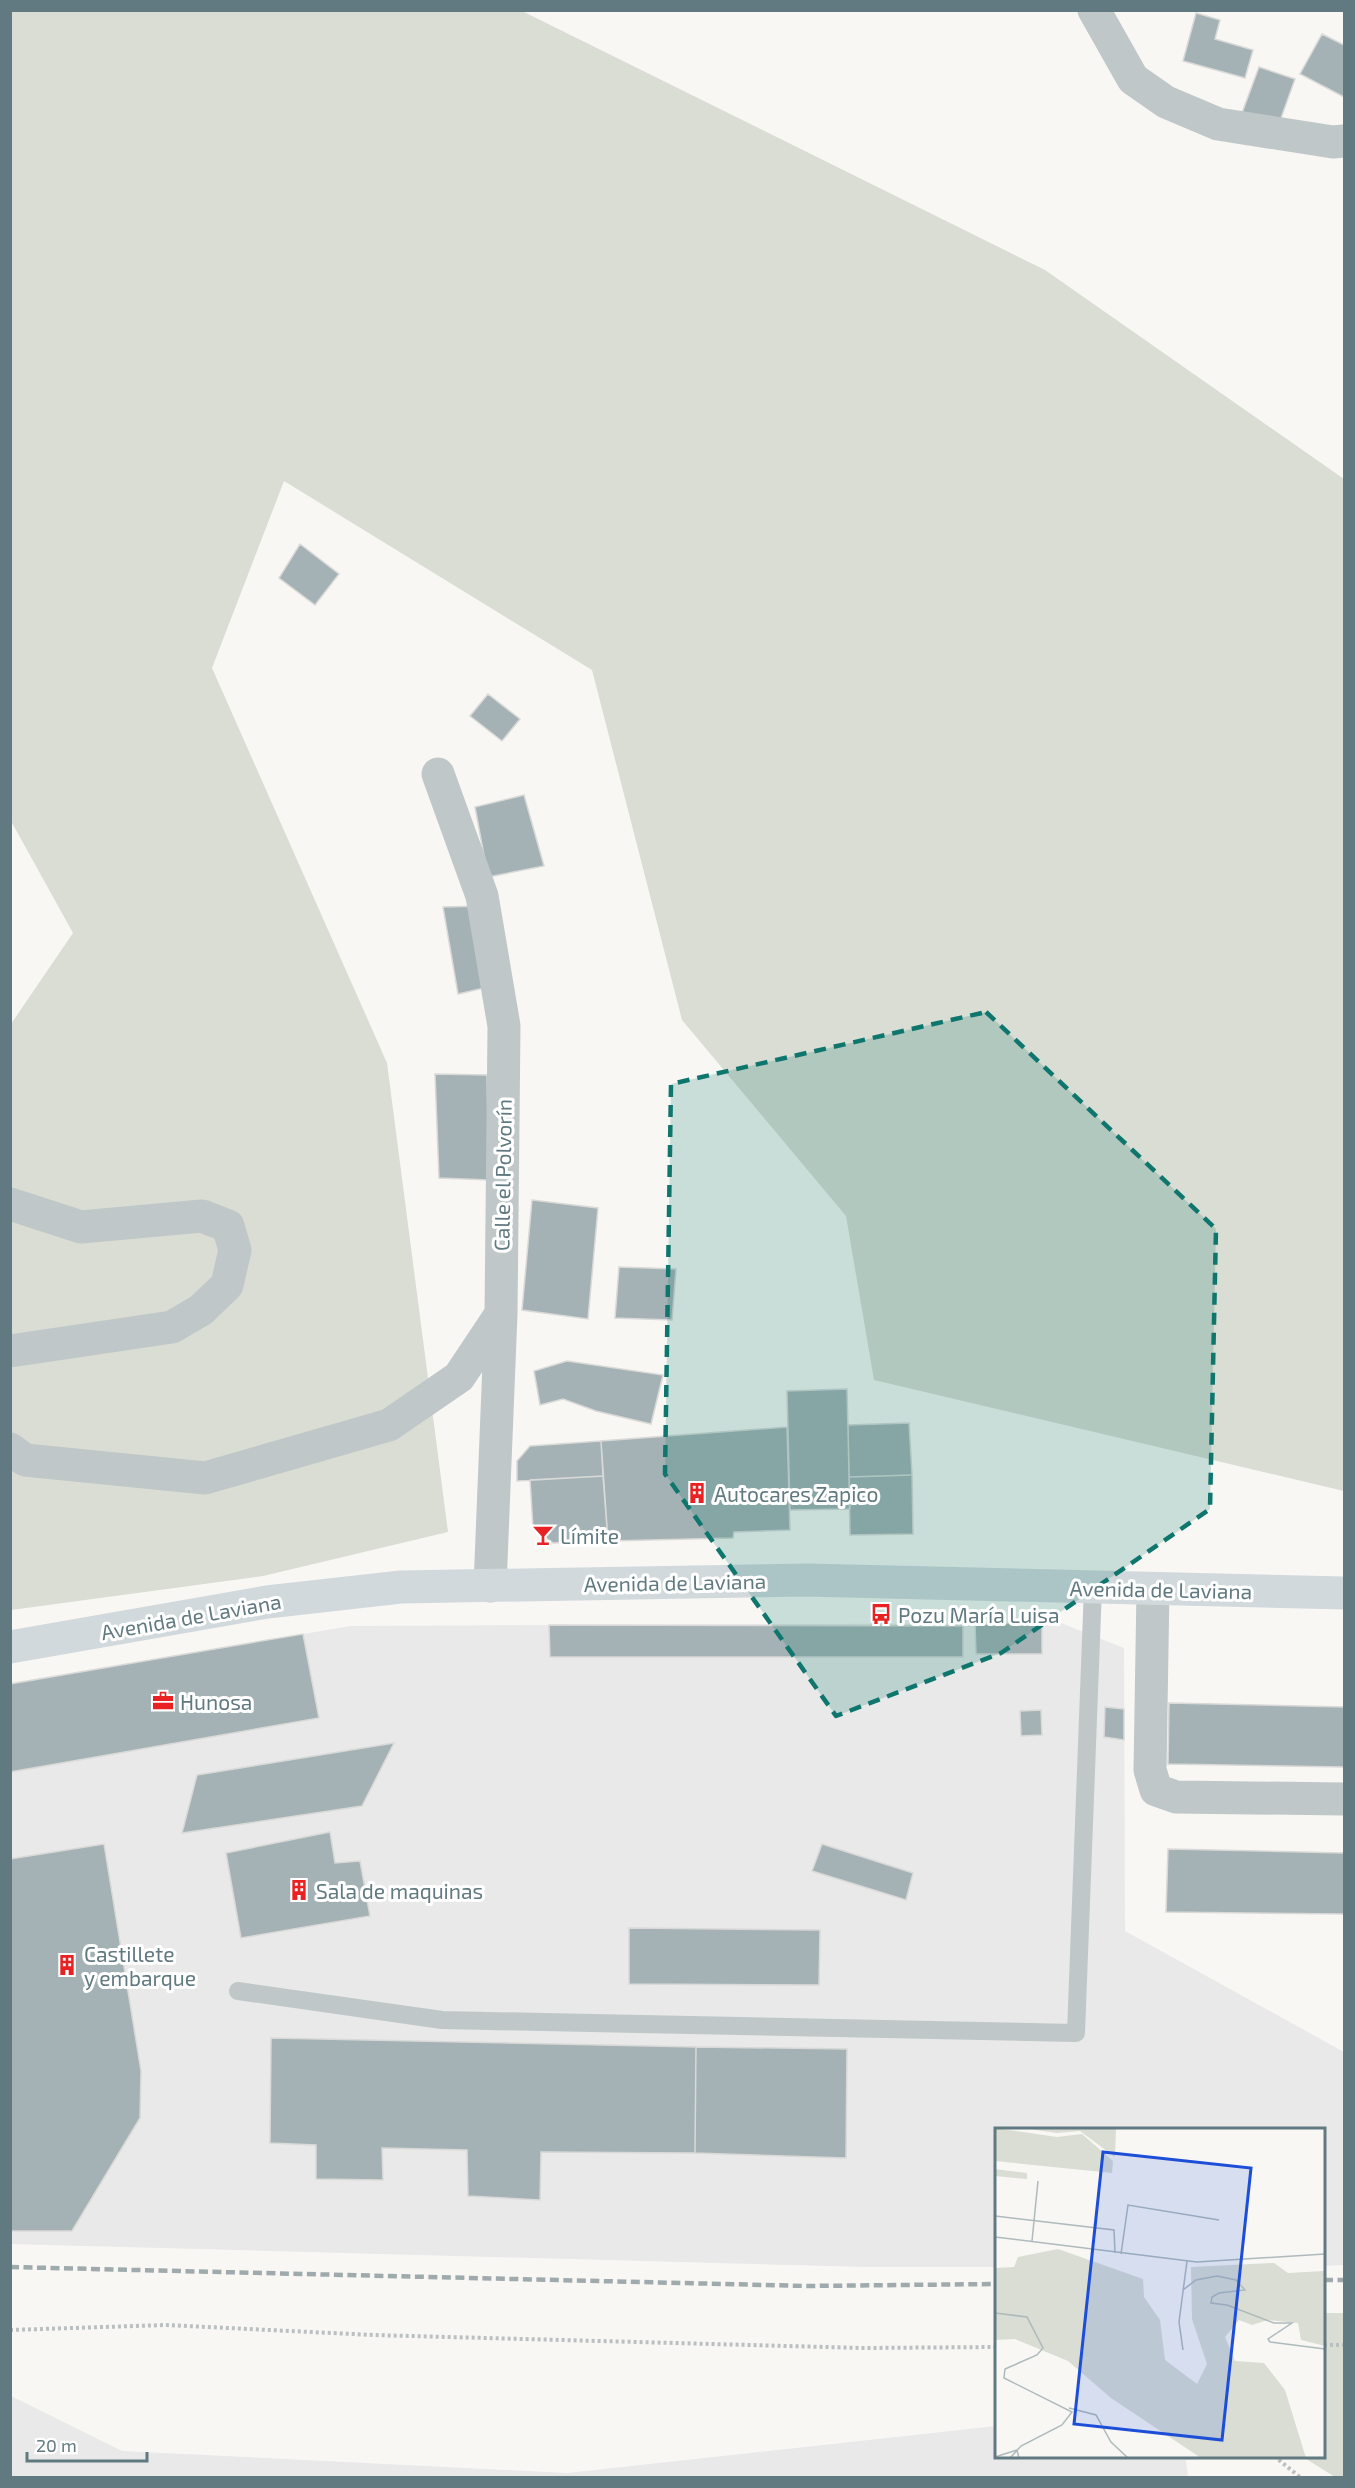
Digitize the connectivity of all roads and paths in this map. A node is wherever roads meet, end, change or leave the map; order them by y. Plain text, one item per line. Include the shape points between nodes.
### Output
1 (1094, 10) edge
2 (1344, 141) edge
3 (438, 774) dead end
4 (10, 1204) edge
5 (501, 1314) junction
6 (10, 1351) edge
7 (10, 1449) edge
8 (490, 1586) junction
9 (1093, 1587) junction
10 (1153, 1589) junction
11 (1344, 1593) edge
12 (10, 1647) edge
13 (1344, 1799) edge
14 (238, 1991) dead end
15 (10, 2330) edge
16 (1325, 2345) edge
17 (1344, 2345) edge
18 (995, 2348) edge
19 (1275, 2458) edge
20 (1301, 2478) edge

1 - 2 street via 1133,79 1166,102 1218,124
3 - 5 street, Calle el Polvorín via 482,896 504,1026
4 - 6 street via 81,1227 202,1216 228,1226 235,1251 227,1285 201,1310 172,1327
5 - 7 street via 459,1377 389,1425 205,1478 25,1461
5 - 8 street, Calle el Polvorín
8 - 9 street, Avenida de Laviana via 806,1580
8 - 12 street, Avenida de Laviana via 401,1587 267,1602
9 - 10 street, Avenida de Laviana
9 - 14 lane via 1076,2033 442,2020
10 - 11 street, Avenida de Laviana
10 - 13 street via 1150,1770 1156,1790 1176,1797
15 - 18 path via 166,2325 373,2335
16 - 17 path
19 - 20 path

